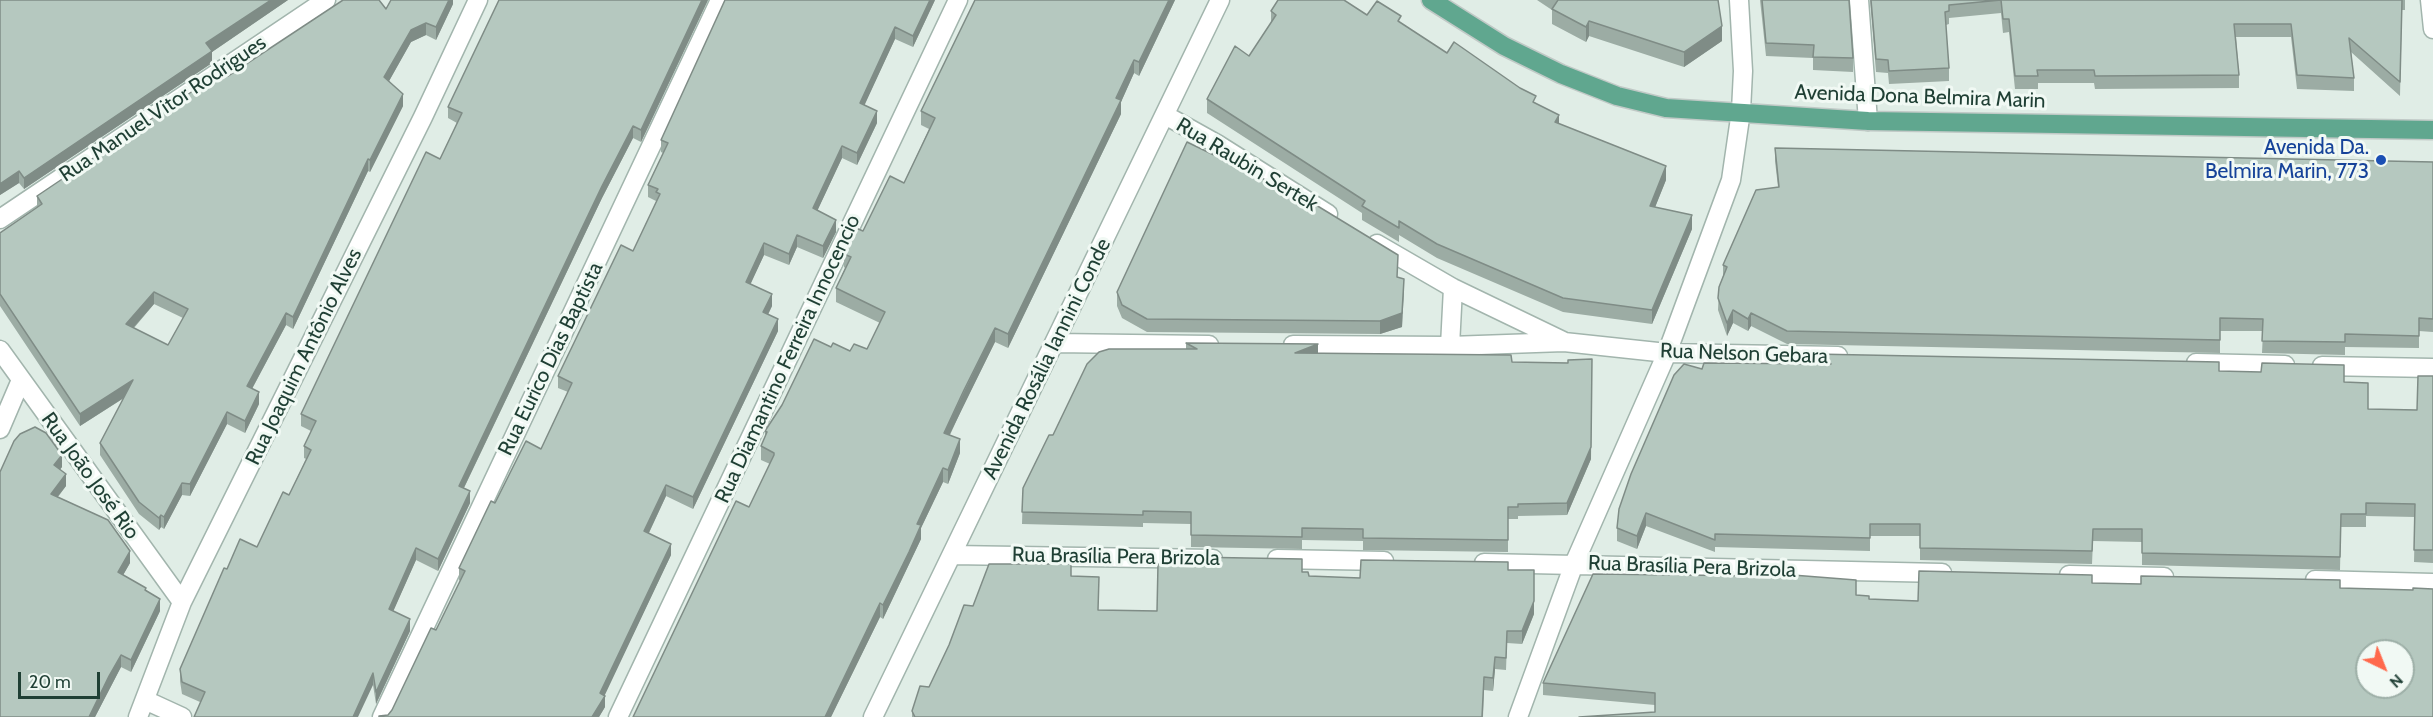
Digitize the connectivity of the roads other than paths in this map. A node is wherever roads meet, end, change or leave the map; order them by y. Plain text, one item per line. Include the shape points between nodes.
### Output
1 (326, 0) edge
2 (478, 0) edge
3 (720, 0) edge
4 (958, 0) edge
5 (1220, 0) edge
6 (1431, 0) edge
7 (1739, 0) edge
8 (1859, 0) edge
9 (2430, 0) edge
10 (2433, 29) edge
11 (1741, 111) junction
12 (1166, 115) junction
13 (1868, 121) junction
14 (2433, 130) edge
15 (0, 219) edge
16 (1346, 225) edge
17 (1366, 237) edge
18 (1453, 288) junction
19 (1564, 342) junction
20 (1054, 343) junction
21 (1227, 345) edge
22 (1273, 345) edge
23 (1450, 346) junction
24 (0, 350) edge
25 (1667, 353) junction
26 (1859, 356) edge
27 (2181, 363) edge
28 (2433, 368) edge
29 (21, 380) junction
30 (0, 429) edge
31 (951, 555) junction
32 (1233, 559) edge
33 (1256, 559) edge
34 (1397, 561) edge
35 (1468, 562) edge
36 (1574, 564) junction
37 (1956, 573) edge
38 (2050, 574) edge
39 (2178, 577) edge
40 (2294, 580) edge
41 (2433, 583) edge
42 (182, 602) junction
43 (142, 709) edge
44 (182, 717) edge
45 (381, 717) edge
46 (618, 717) edge
47 (873, 717) edge
48 (1518, 717) edge

1 - 15 street, Rua Manuel Vitor Rodrigues
2 - 42 street, Rua Joaquim Antônio Alves
3 - 45 street, Rua Eurico Dias Baptista
4 - 46 street, Rua Diamantino Ferreira Innocencio
5 - 12 street, Avenida Rosália Iannini Conde
6 - 11 main road, Avenida Dona Belmira Marin via 1504,46 1617,96 1666,108
7 - 11 street
8 - 13 street
9 - 10 street
11 - 13 main road, Avenida Dona Belmira Marin
11 - 25 street via 1731,180
12 - 16 street, Rua Raubin Sertek
12 - 20 street, Avenida Rosália Iannini Conde
13 - 14 main road, Avenida Dona Belmira Marin
17 - 18 street
18 - 19 street
18 - 23 street
19 - 23 street, Rua Nelson Gebara
19 - 25 street, Rua Nelson Gebara
20 - 21 street
20 - 31 street, Avenida Rosália Iannini Conde
22 - 23 street, Rua Nelson Gebara
24 - 29 street, Rua João José Rio
25 - 26 street, Rua Nelson Gebara
25 - 36 street
27 - 28 street
29 - 30 street
29 - 42 street, Rua João José Rio
31 - 32 street, Rua Brasília Pera Brizola
31 - 47 street, Avenida Rosália Iannini Conde
33 - 34 street
35 - 36 street, Rua Brasília Pera Brizola
36 - 37 street, Rua Brasília Pera Brizola
36 - 48 street
38 - 39 street
40 - 41 street
42 - 43 street, Rua Joaquim Antônio Alves
43 - 44 street

